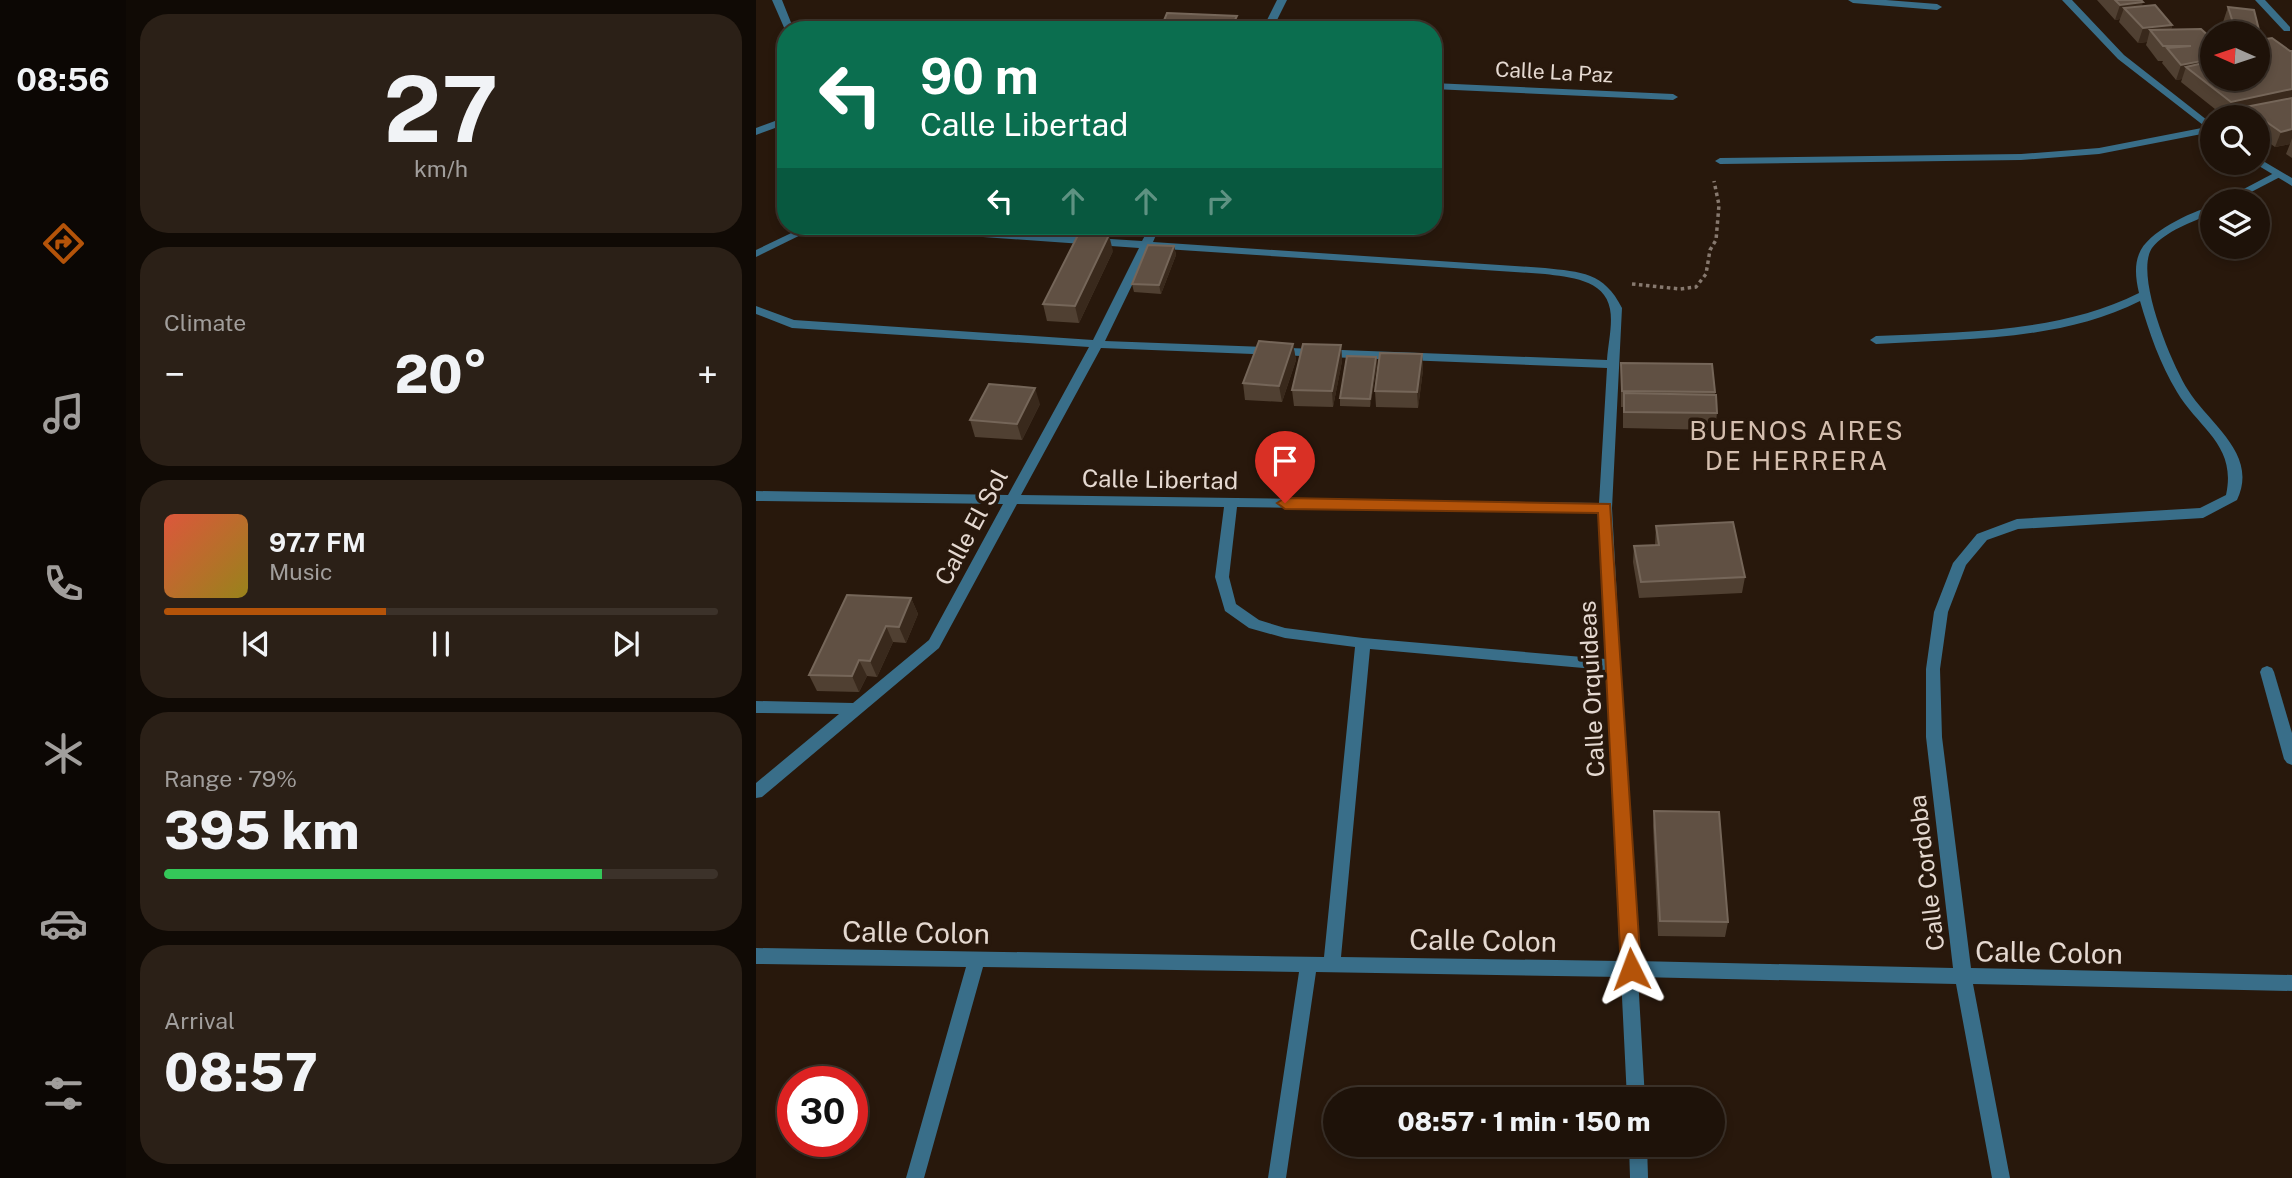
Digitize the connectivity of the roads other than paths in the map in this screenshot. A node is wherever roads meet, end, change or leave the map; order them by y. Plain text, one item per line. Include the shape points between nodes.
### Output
1 (778, 0) edge
2 (1282, 0) edge
3 (1853, 0) edge
4 (2067, 0) edge
5 (2260, 0) edge
6 (1937, 7) dead end
7 (786, 21) edge
8 (1272, 21) edge
9 (2287, 29) dead end
10 (1442, 86) edge
11 (1673, 97) dead end
12 (2200, 120) edge
13 (777, 124) edge
14 (2200, 131) edge
15 (756, 132) edge
16 (1720, 162) road end
17 (2270, 170) edge
18 (2276, 175) junction
19 (2292, 183) edge
20 (2249, 189) edge
21 (2200, 215) edge
22 (795, 235) edge
23 (996, 235) edge
24 (1151, 235) edge
25 (1144, 246) junction
26 (756, 254) edge
27 (2145, 294) junction
28 (756, 310) edge
29 (1876, 340) dead end
30 (1097, 344) junction
31 (1613, 364) junction
32 (756, 496) edge
33 (1011, 500) junction
34 (1231, 503) junction
35 (1605, 508) junction
36 (1363, 643) junction
37 (1614, 665) junction
38 (2267, 672) dead end
39 (756, 707) edge
40 (858, 709) junction
41 (2292, 759) edge
42 (756, 792) edge
43 (756, 956) edge
44 (977, 959) junction
45 (1309, 964) junction
46 (1332, 964) junction
47 (1631, 969) junction
48 (1963, 976) junction
49 (2292, 983) edge
50 (1636, 1087) edge
51 (1638, 1157) edge
52 (915, 1178) edge
53 (1277, 1178) edge
54 (1639, 1178) edge
55 (2001, 1178) edge

1 - 7 street
2 - 8 street
3 - 6 street
4 - 12 street via 2121,57
5 - 9 street
10 - 11 street, Calle La Paz
13 - 15 street
14 - 16 street via 2098,151 2021,157
17 - 18 street
18 - 19 street
18 - 20 street
21 - 27 street, Calle Cordoba via 2154,239 2144,250 2140,267
22 - 26 street
23 - 25 street
24 - 25 street, Calle El Sol
25 - 30 street, Calle El Sol
25 - 31 street, Calle Orquideas via 1574,275 1600,282 1611,295 1616,308
27 - 29 street via 2106,313 2049,324
27 - 48 street, Calle Cordoba via 2184,394 2220,435 2238,480 2232,497 2203,513 2017,524 1982,537 1961,563 1941,612 1933,683 1934,737
28 - 30 street via 792,324
30 - 31 street
30 - 33 street, Calle El Sol
31 - 35 street, Calle Orquideas
32 - 33 street, Calle Libertad
33 - 34 street, Calle Libertad
33 - 40 street, Calle El Sol via 934,644
34 - 35 street, Calle Libertad
34 - 36 street via 1222,577 1230,607 1254,624 1285,633
35 - 37 street, Calle Orquideas
36 - 37 street
36 - 46 street
37 - 47 street, Calle Orquideas
38 - 41 street
39 - 40 street
40 - 42 street, Calle El Sol
43 - 44 street, Calle Colon
44 - 45 street, Calle Colon
44 - 52 street
45 - 46 street, Calle Colon
45 - 53 street
46 - 47 street, Calle Colon
47 - 48 street, Calle Colon
47 - 50 street, Calle Orquideas
48 - 49 street, Calle Colon
48 - 55 street, Calle Cordoba
51 - 54 street

